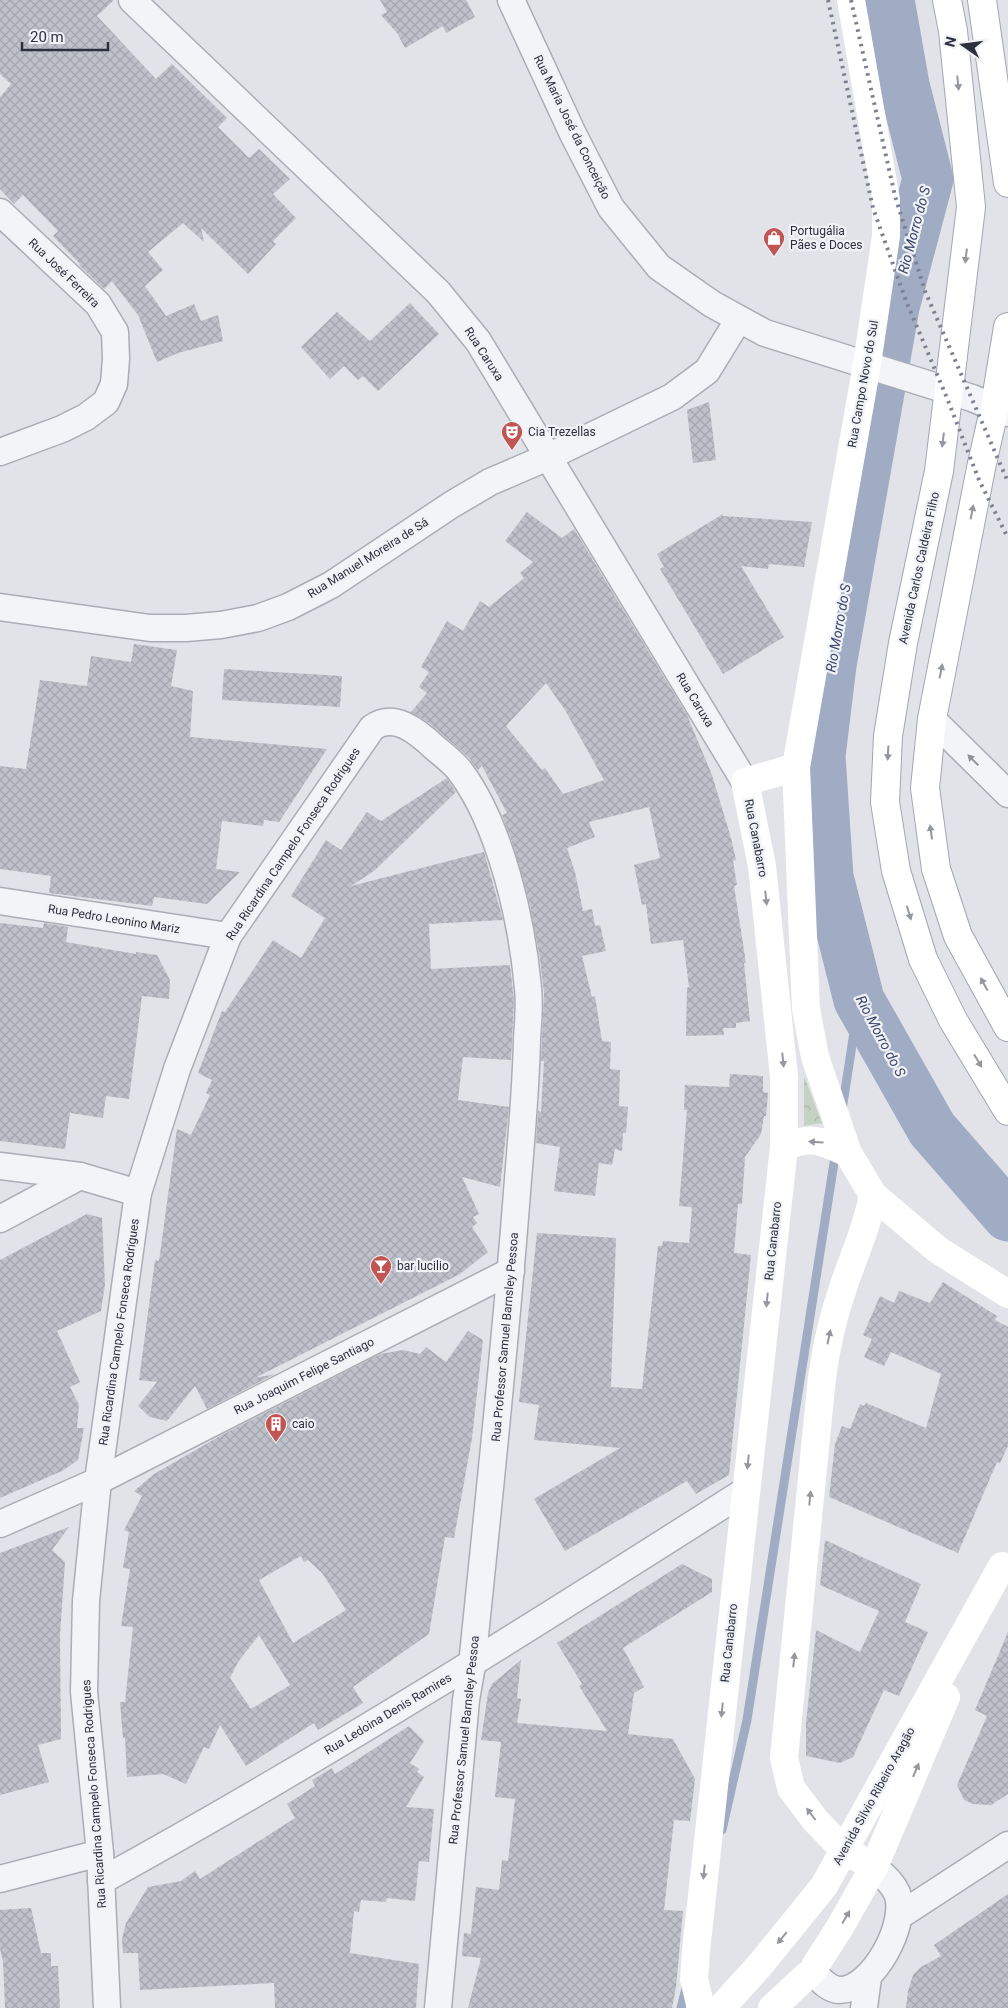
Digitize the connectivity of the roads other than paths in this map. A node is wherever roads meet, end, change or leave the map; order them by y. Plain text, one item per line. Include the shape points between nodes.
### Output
1 (132, 0) edge
2 (511, 0) edge
3 (851, 0) edge
4 (947, 0) edge
5 (982, 0) edge
6 (1008, 183) edge
7 (0, 212) edge
8 (739, 319) junction
9 (1008, 327) edge
10 (867, 364) junction
11 (950, 392) junction
12 (1002, 409) edge
13 (0, 452) edge
14 (548, 457) junction
15 (0, 607) edge
16 (932, 719) junction
17 (384, 722) joint
18 (796, 767) junction
19 (745, 782) junction
20 (1008, 794) edge
21 (0, 901) edge
22 (228, 936) junction
23 (1008, 1027) edge
24 (1008, 1111) edge
25 (784, 1147) junction
26 (848, 1153) junction
27 (0, 1166) edge
28 (80, 1176) junction
29 (138, 1193) junction
30 (873, 1195) junction
31 (0, 1219) edge
32 (511, 1271) junction
33 (1008, 1294) edge
34 (98, 1481) junction
35 (745, 1491) junction
36 (0, 1524) edge
37 (1005, 1560) edge
38 (472, 1665) junction
39 (1008, 1845) edge
40 (844, 1850) junction
41 (100, 1853) junction
42 (874, 1867) junction
43 (0, 1878) edge
44 (101, 1881) junction
45 (824, 1886) junction
46 (899, 1916) junction
47 (812, 1971) junction
48 (868, 1977) junction
49 (841, 1999) edge
50 (107, 2008) edge
51 (438, 2008) edge
52 (701, 2008) edge
53 (721, 2008) edge
54 (772, 2008) edge
55 (864, 2008) edge

1 - 14 street, Rua Caruxa via 438,292 478,341
2 - 8 street, Rua Maria José da Conceição via 611,208 659,267
3 - 10 street, Rua Campo Novo do Sul via 886,200 886,244
4 -> 11 street, Avenida Carlos Caldeira Filho via 971,207
5 - 6 street
7 - 13 street, Rua José Ferreira via 98,304 115,332 116,359 114,384 106,402 62,429
8 - 10 street, Rua Maria José da Conceição via 765,333
8 - 14 street via 707,371 672,397
9 - 12 street
10 - 11 street, Rua Maria José da Conceição
10 - 18 street, Rua Campo Novo do Sul
11 - 12 street, Rua Maria José da Conceição
11 -> 24 street, Avenida Carlos Caldeira Filho via 939,471 903,643 888,736 885,802 896,871 923,959 953,1020
16 -> 12 street via 981,468
14 - 15 street, Rua Manuel Moreira de Sá via 482,486 331,585 258,618 221,625 150,628
14 - 19 street, Rua Caruxa
20 -> 16 street
23 -> 16 street via 958,936 936,869 925,788
17 - 22 street, Rua Ricardina Campelo Fonseca Rodrigues via 372,728
17 - 32 street, Rua Professor Samuel Barnsley Pessoa via 392,721 412,729 458,770 477,799 495,842 518,916 528,1000 527,1064
18 - 19 street, Rua Canabarro
18 - 26 street via 806,1009 815,1057
19 -> 25 street, Rua Canabarro via 763,875 784,1077
21 - 22 street, Rua Pedro Leonino Mariz
22 - 29 street, Rua Ricardina Campelo Fonseca Rodrigues via 177,1069
26 -> 25 street via 820,1140 795,1142
25 -> 35 street, Rua Canabarro
26 - 30 street
27 - 28 street
28 - 29 street
28 - 31 street
29 - 34 street, Rua Ricardina Campelo Fonseca Rodrigues
30 - 33 street via 938,1250
40 -> 30 street via 815,1820 791,1788 784,1758 828,1336
32 - 34 street, Rua Joaquim Felipe Santiago
32 - 38 street, Rua Professor Samuel Barnsley Pessoa
34 - 36 street, Rua Joaquim Felipe Santiago
34 - 41 street, Rua Ricardina Campelo Fonseca Rodrigues via 86,1602 84,1692
35 - 38 street, Rua Ledoina Denis Ramires
35 -> 52 street, Rua Canabarro via 696,1951 694,1979
37 - 40 street, Avenida Silvio Ribeiro Aragão
42 -> 37 street, Avenida Silvio Ribeiro Aragão
38 - 44 street, Rua Ledoina Denis Ramires
38 - 51 street, Rua Professor Samuel Barnsley Pessoa via 466,1700
39 - 46 street
40 - 42 street
40 - 45 street, Avenida Silvio Ribeiro Aragão
41 - 43 street
41 - 44 street, Rua Ricardina Campelo Fonseca Rodrigues
42 - 46 street via 888,1878 898,1894
47 -> 42 street, Avenida Silvio Ribeiro Aragão
44 - 50 street, Rua Ricardina Campelo Fonseca Rodrigues
45 - 47 street via 807,1934
45 -> 53 street, Avenida Silvio Ribeiro Aragão
46 - 48 street via 893,1938
47 - 49 street
47 - 54 street, Avenida Silvio Ribeiro Aragão
48 - 49 street
48 - 55 street

